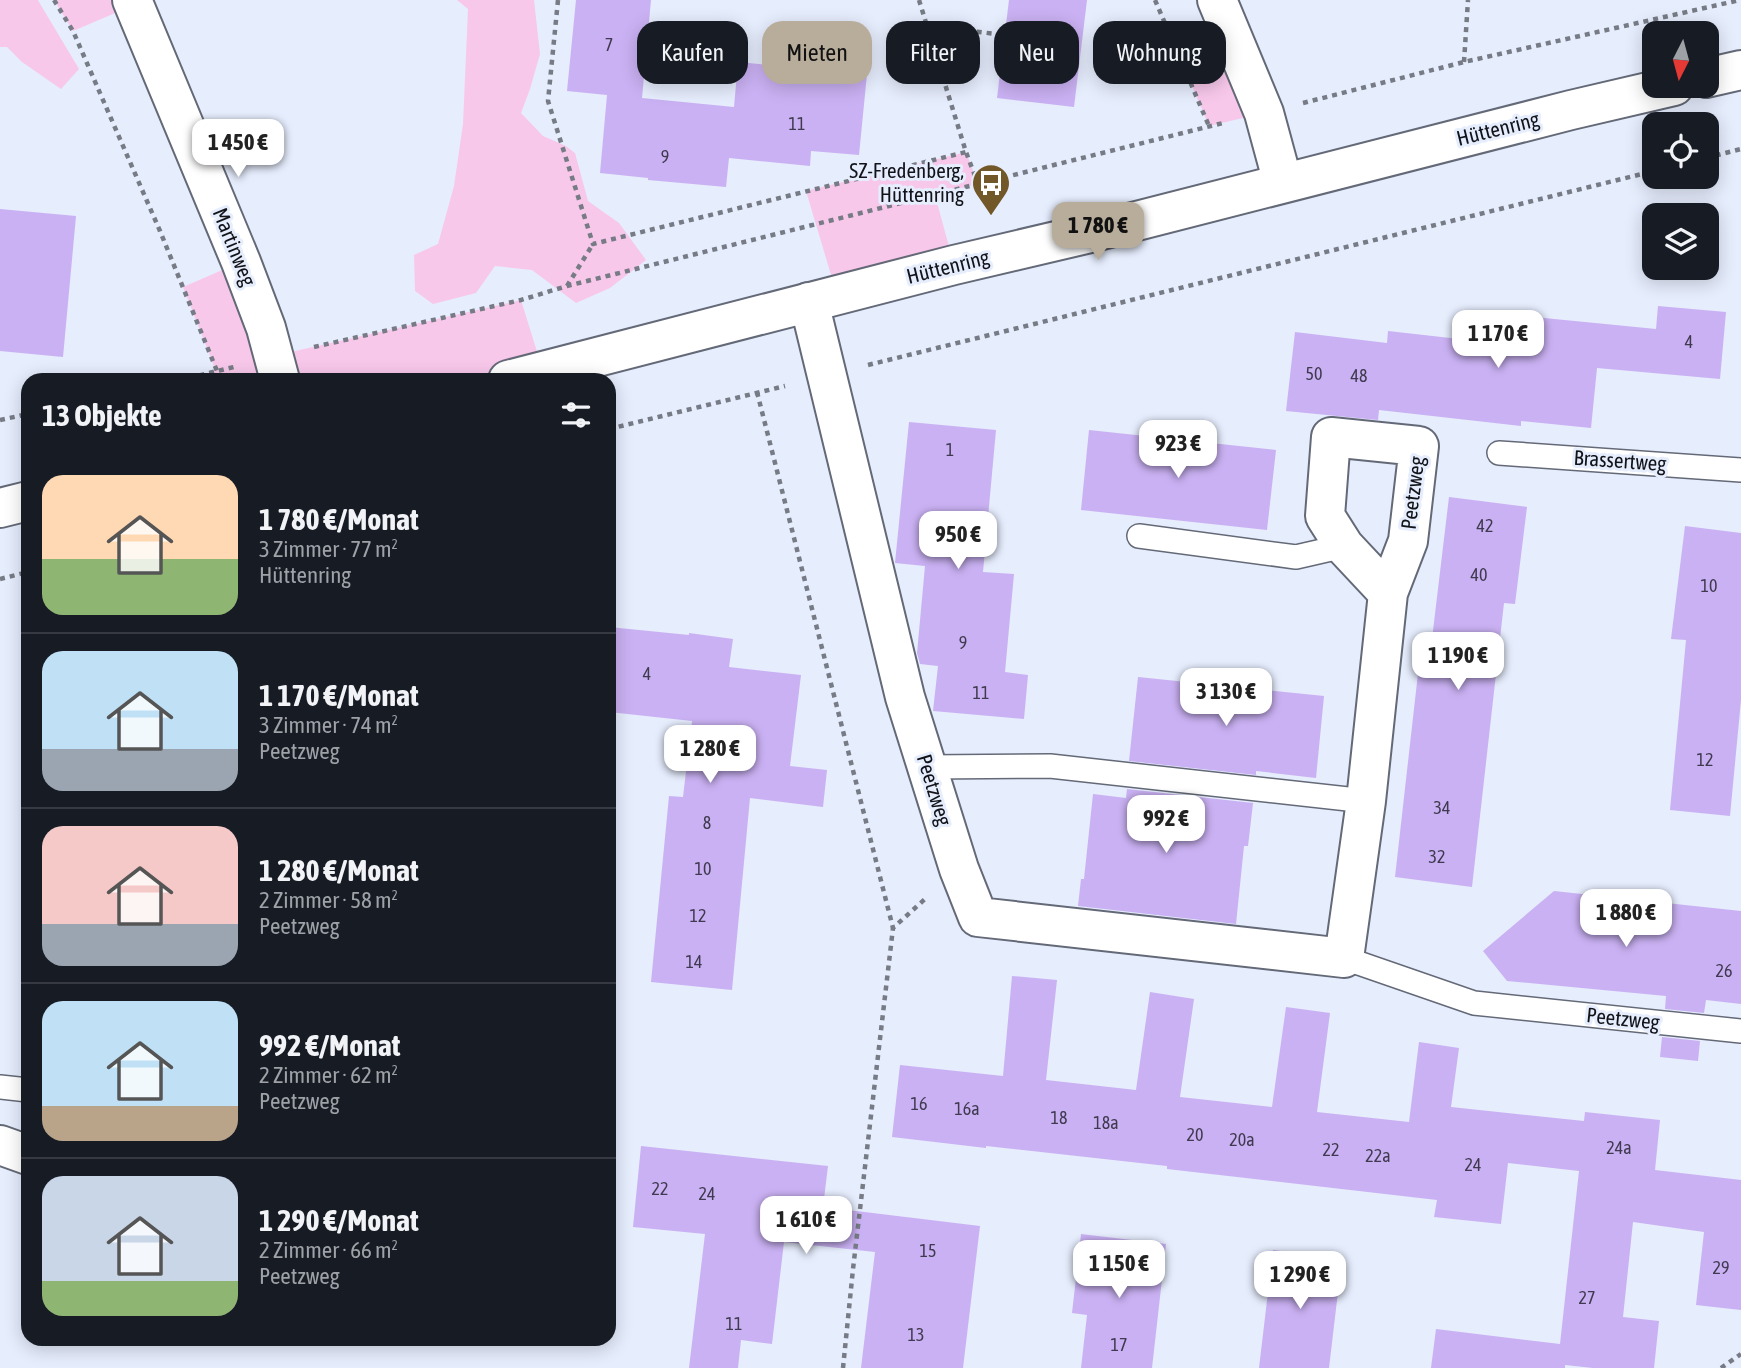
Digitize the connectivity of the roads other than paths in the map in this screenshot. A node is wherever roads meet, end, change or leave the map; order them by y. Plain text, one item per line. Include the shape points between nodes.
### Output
1 (132, 0) edge
2 (1217, 0) edge
3 (1741, 70) edge
4 (1719, 75) edge
5 (1642, 94) edge
6 (1283, 183) junction
7 (810, 302) junction
8 (276, 368) edge
9 (535, 373) edge
10 (1499, 453) dead end
11 (1741, 470) edge
12 (21, 503) edge
13 (0, 508) edge
14 (1139, 536) dead end
15 (1344, 546) junction
16 (1388, 593) junction
17 (927, 767) junction
18 (1366, 802) junction
19 (1344, 958) junction
20 (1741, 1031) edge
21 (0, 1087) edge
22 (21, 1089) edge
23 (0, 1144) edge
24 (21, 1152) edge

1 - 8 street, Martinweg via 238,254
2 - 6 street via 1264,113
3 - 4 street
5 - 6 street, Hüttenring
6 - 7 street, Hüttenring
7 - 9 street, Hüttenring
7 - 17 street, Peetzweg via 905,697
10 - 11 lane, Brassertweg
12 - 13 street
14 - 15 lane via 1296,556
15 - 16 street, Peetzweg
15 - 16 street, Peetzweg via 1325,516 1331,437 1419,446 1408,541
16 - 18 street, Peetzweg
17 - 18 lane via 1050,766
17 - 19 street, Peetzweg via 978,917
18 - 19 street, Peetzweg
19 - 20 lane, Peetzweg via 1474,1003
21 - 22 lane
23 - 24 street

